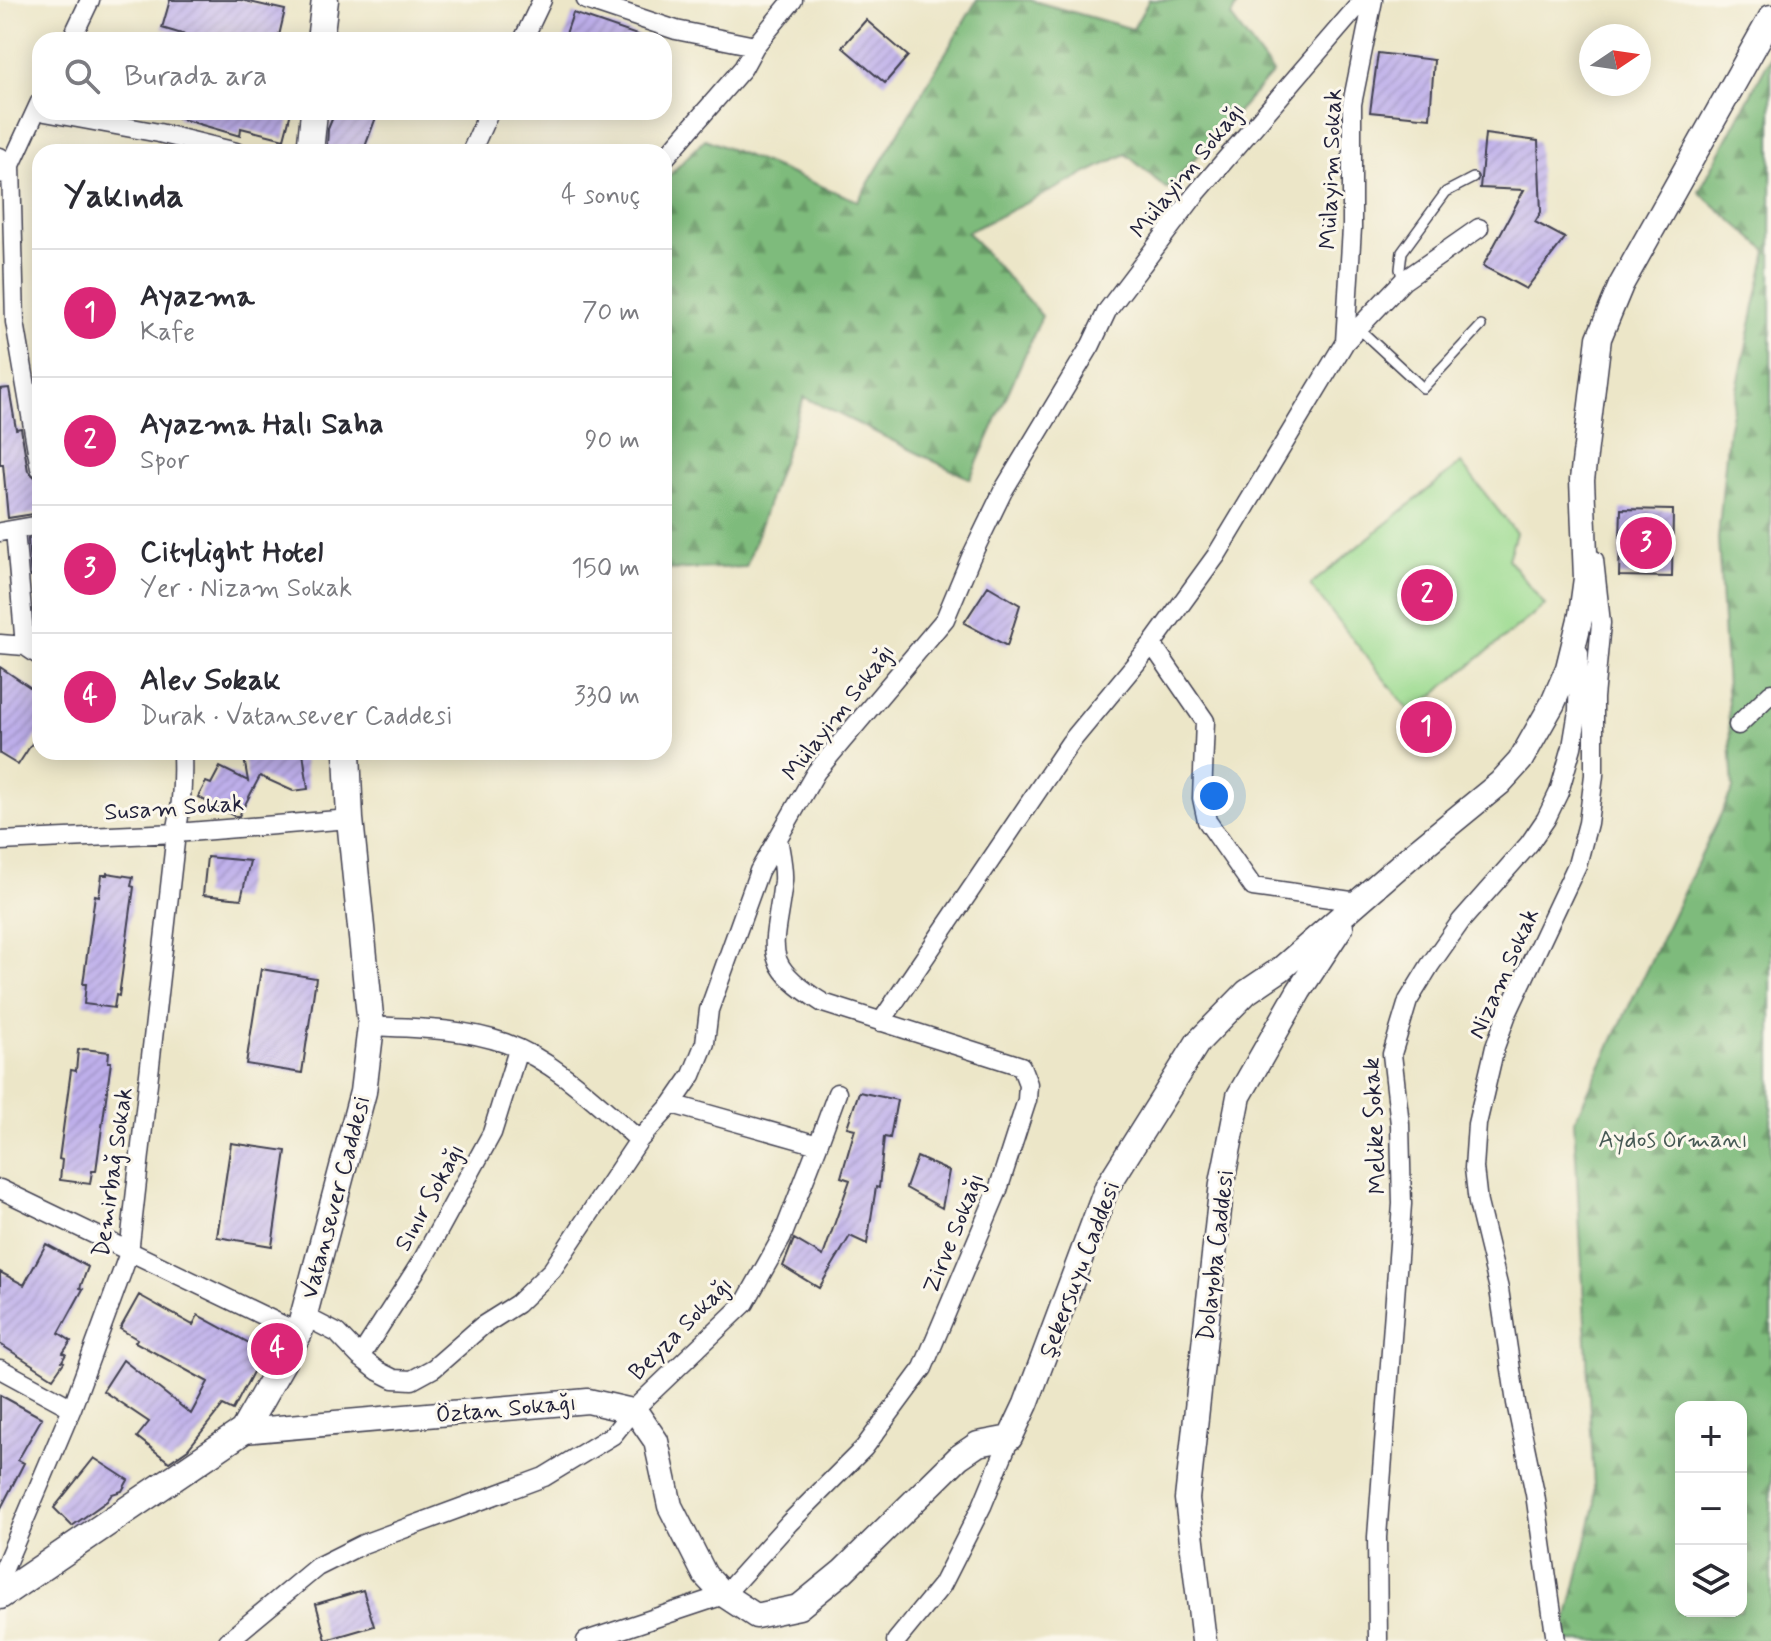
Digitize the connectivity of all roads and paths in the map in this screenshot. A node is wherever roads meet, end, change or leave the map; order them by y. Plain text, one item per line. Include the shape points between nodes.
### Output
1 (90, 0) edge
2 (325, 0) edge
3 (542, 0) edge
4 (586, 0) edge
5 (793, 0) edge
6 (1363, 0) edge
7 (1373, 0) edge
8 (1771, 17) edge
9 (75, 32) edge
10 (321, 32) edge
11 (527, 32) edge
12 (755, 46) junction
13 (33, 120) edge
14 (82, 120) edge
15 (313, 120) edge
16 (485, 120) edge
17 (174, 144) edge
18 (311, 144) edge
19 (475, 144) edge
20 (672, 150) edge
21 (4, 167) edge
22 (1473, 178) dead end
23 (1479, 228) dead end
24 (1403, 281) junction
25 (1481, 326) dead end
26 (1357, 327) junction
27 (1345, 342) junction
28 (32, 421) edge
29 (1583, 514) junction
30 (32, 526) edge
31 (7, 531) edge
32 (1581, 615) junction
33 (0, 644) edge
34 (1152, 644) junction
35 (32, 646) edge
36 (32, 651) edge
37 (1771, 693) edge
38 (1738, 725) dead end
39 (182, 760) edge
40 (347, 760) edge
41 (350, 819) junction
42 (176, 833) junction
43 (778, 838) junction
44 (0, 841) edge
45 (1358, 902) junction
46 (881, 1022) junction
47 (371, 1026) junction
48 (518, 1050) junction
49 (837, 1093) dead end
50 (672, 1104) junction
51 (639, 1140) junction
52 (818, 1145) junction
53 (0, 1189) edge
54 (129, 1253) junction
55 (301, 1325) junction
56 (360, 1357) junction
57 (0, 1369) edge
58 (72, 1408) junction
59 (632, 1411) junction
60 (243, 1431) junction
61 (1010, 1438) junction
62 (0, 1578) edge
63 (724, 1595) junction
64 (0, 1596) edge
65 (228, 1641) edge
66 (586, 1641) edge
67 (896, 1641) edge
68 (1204, 1641) edge
69 (1378, 1641) edge
70 (1556, 1641) edge

1 - 9 street
2 - 10 main road
3 - 11 street
4 - 12 street via 676,30
5 - 12 street
6 - 43 street, Mülayim Sokağı via 1195,195 1107,311 1003,491 945,619 816,772
7 - 27 street, Mülayim Sokak via 1352,104
8 - 29 street, Şekersuyu Caddesi via 1621,285 1599,338 1582,480
12 - 20 street via 743,68
13 - 21 street
14 - 17 street
15 - 18 main road
16 - 19 street
21 - 28 street via 15,322
22 - 24 lane via 1446,192 1402,252
23 - 24 street
24 - 26 street
25 - 26 lane via 1423,388
26 - 27 street
27 - 34 street via 1216,556
29 - 32 street, Şekersuyu Caddesi via 1586,578
29 - 70 street, Nizam Sokak via 1601,623 1588,823 1577,865 1495,1047 1477,1124 1474,1168 1535,1494
30 - 31 street
31 - 35 street
32 - 45 street, Şekersuyu Caddesi via 1568,668 1520,761
32 - 69 street, Melike Sokak via 1578,711 1559,792 1529,844 1430,965 1408,1001 1392,1054 1402,1204 1377,1537
33 - 36 street
34 - 45 street via 1205,721 1202,798 1207,821 1253,887
34 - 46 street via 1070,743
37 - 38 street
39 - 42 street, Demirbağ Sokak
40 - 41 main road, Vatansever Caddesi
41 - 42 street, Susam Sokak
41 - 47 main road, Vatansever Caddesi
42 - 44 street, Susam Sokak
42 - 54 street, Demirbağ Sokak
43 - 46 street, Zirve Sokağı via 783,877 772,945 782,969 823,1003
43 - 50 street, Mülayim Sokağı via 759,871 709,1010 705,1043
45 - 61 street, Şekersuyu Caddesi via 1247,992 1198,1042 1158,1103 1107,1187
45 - 68 street, Dolayoba Caddesi via 1239,1096 1222,1183 1187,1499
46 - 63 street, Zirve Sokağı via 1021,1066 1027,1100 998,1190 923,1368 864,1448
47 - 48 street via 445,1029
47 - 55 main road, Vatansever Caddesi via 363,1092
48 - 51 street via 556,1070
48 - 56 street, Sınır Sokağı via 492,1133 423,1259
49 - 52 street, Beyza Sokağı
50 - 51 street, Mülayim Sokağı
50 - 52 street
51 - 56 street, Mülayim Sokağı via 552,1270 517,1304 412,1380 394,1379
52 - 59 street, Beyza Sokağı via 782,1237 745,1303
53 - 54 street, Mülayim Sokağı
54 - 55 street, Mülayim Sokağı
54 - 58 street, Demirbağ Sokak
55 - 56 street, Mülayim Sokağı via 337,1333
55 - 60 main road, Vatansever Caddesi
57 - 58 street
58 - 62 street, Demirbağ Sokak
59 - 60 street, Öztan Sokağı via 588,1401
59 - 63 street via 656,1441 670,1506 705,1575
59 - 65 street, Beyza Sokağı via 613,1435 544,1477 363,1544 317,1567
60 - 64 main road, Vatansever Caddesi
61 - 63 street via 978,1444 959,1457 799,1607 756,1616
61 - 67 street via 942,1585
63 - 66 street, Zirve Sokağı

